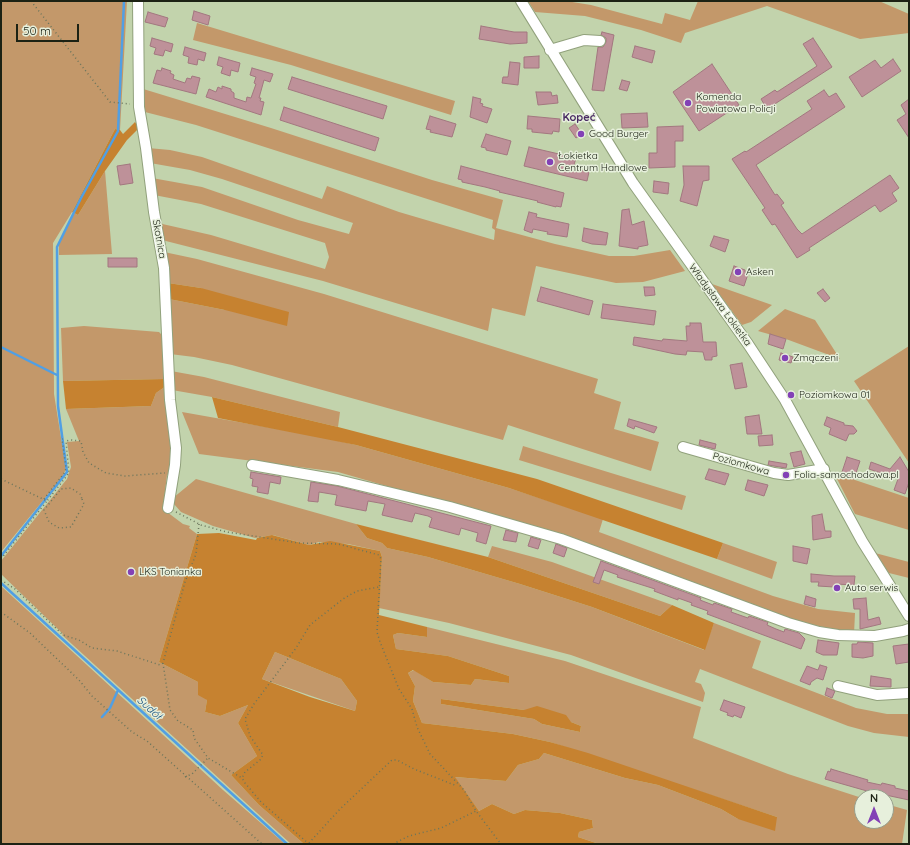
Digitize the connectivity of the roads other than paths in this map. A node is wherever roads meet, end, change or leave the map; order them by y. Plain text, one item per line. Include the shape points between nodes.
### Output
1 (138, 1) edge
2 (521, 1) edge
3 (600, 41) dead end
4 (550, 50) junction
5 (683, 447) dead end
6 (252, 465) dead end
7 (824, 469) junction
8 (168, 508) road end
9 (909, 616) edge
10 (909, 629) edge
11 (838, 686) dead end
12 (909, 693) edge

1 - 8 street, Skotnica via 139,104 164,268 170,400 176,448
2 - 4 street, Władysława Łokietka
3 - 4 street via 584,40
4 - 7 street, Władysława Łokietka via 634,183 771,377
5 - 7 street, Poziomkowa via 774,474 804,474
6 - 10 street via 338,480 450,507 561,539 788,623 819,632 864,636 890,634
7 - 9 street, Władysława Łokietka via 862,541
11 - 12 street via 877,695

